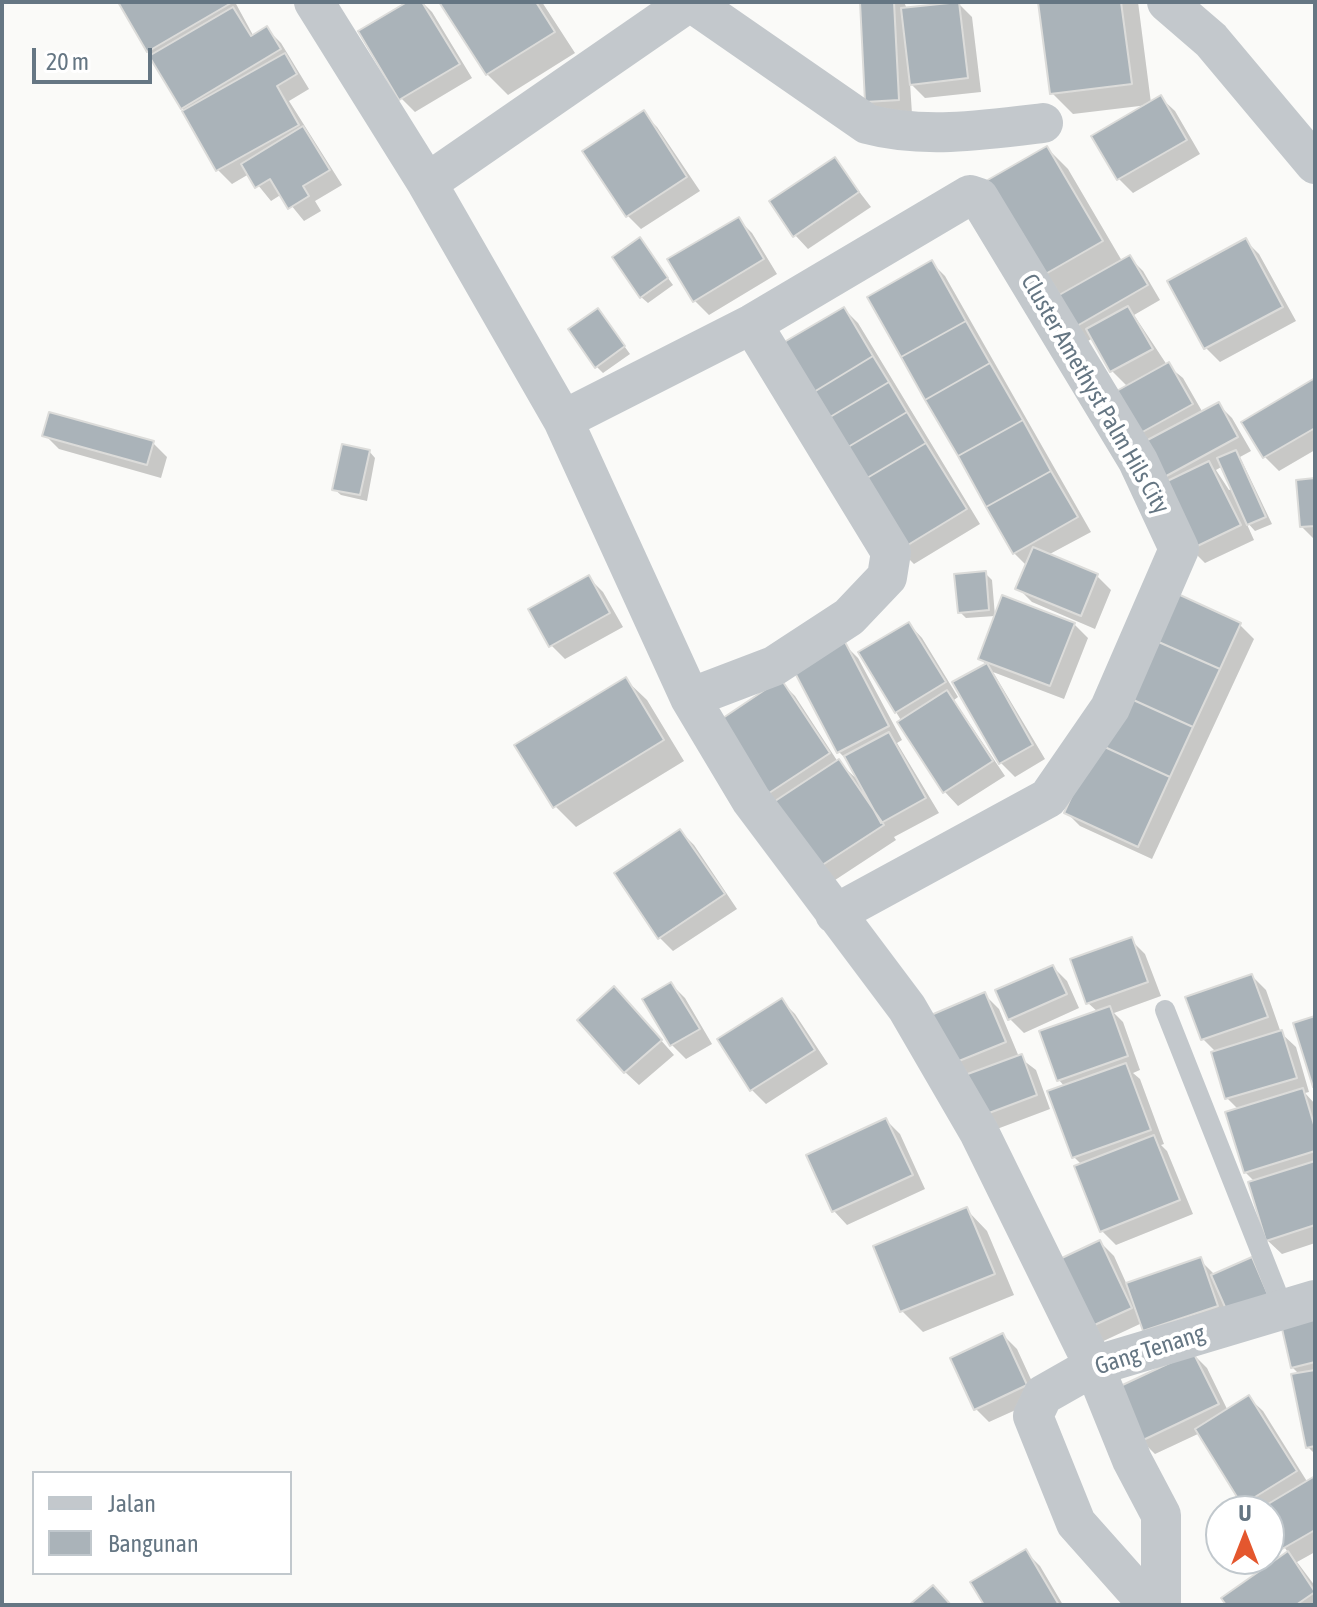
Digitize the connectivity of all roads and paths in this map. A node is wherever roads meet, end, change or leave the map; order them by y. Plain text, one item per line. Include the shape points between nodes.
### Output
1 (314, 2) edge
2 (690, 2) edge
3 (1167, 2) edge
4 (1043, 123) dead end
5 (1315, 164) edge
6 (427, 183) junction
7 (752, 324) junction
8 (563, 420) junction
9 (690, 698) junction
10 (835, 914) junction
11 (1165, 1010) dead end
12 (1299, 1304) edge
13 (1094, 1366) junction
14 (1149, 1605) edge
15 (1161, 1605) edge

1 - 6 street
2 - 4 street via 867,124 896,132
2 - 6 street
3 - 5 street via 1211,40
6 - 8 street
7 - 8 street, Cluster Amethyst Palm Hils City
7 - 9 street via 891,552 891,565 887,577 849,617 786,658
7 - 10 street, Cluster Amethyst Palm Hils City via 966,195 979,198 1138,461 1179,549 1110,708 1048,798
8 - 9 street
9 - 10 street via 751,800
10 - 13 street via 907,1008 979,1132
11 - 12 lane
12 - 13 street, Gang Tenang
13 - 14 street, Gang Tenang via 1043,1395 1033,1416 1076,1523
13 - 15 street via 1161,1515

